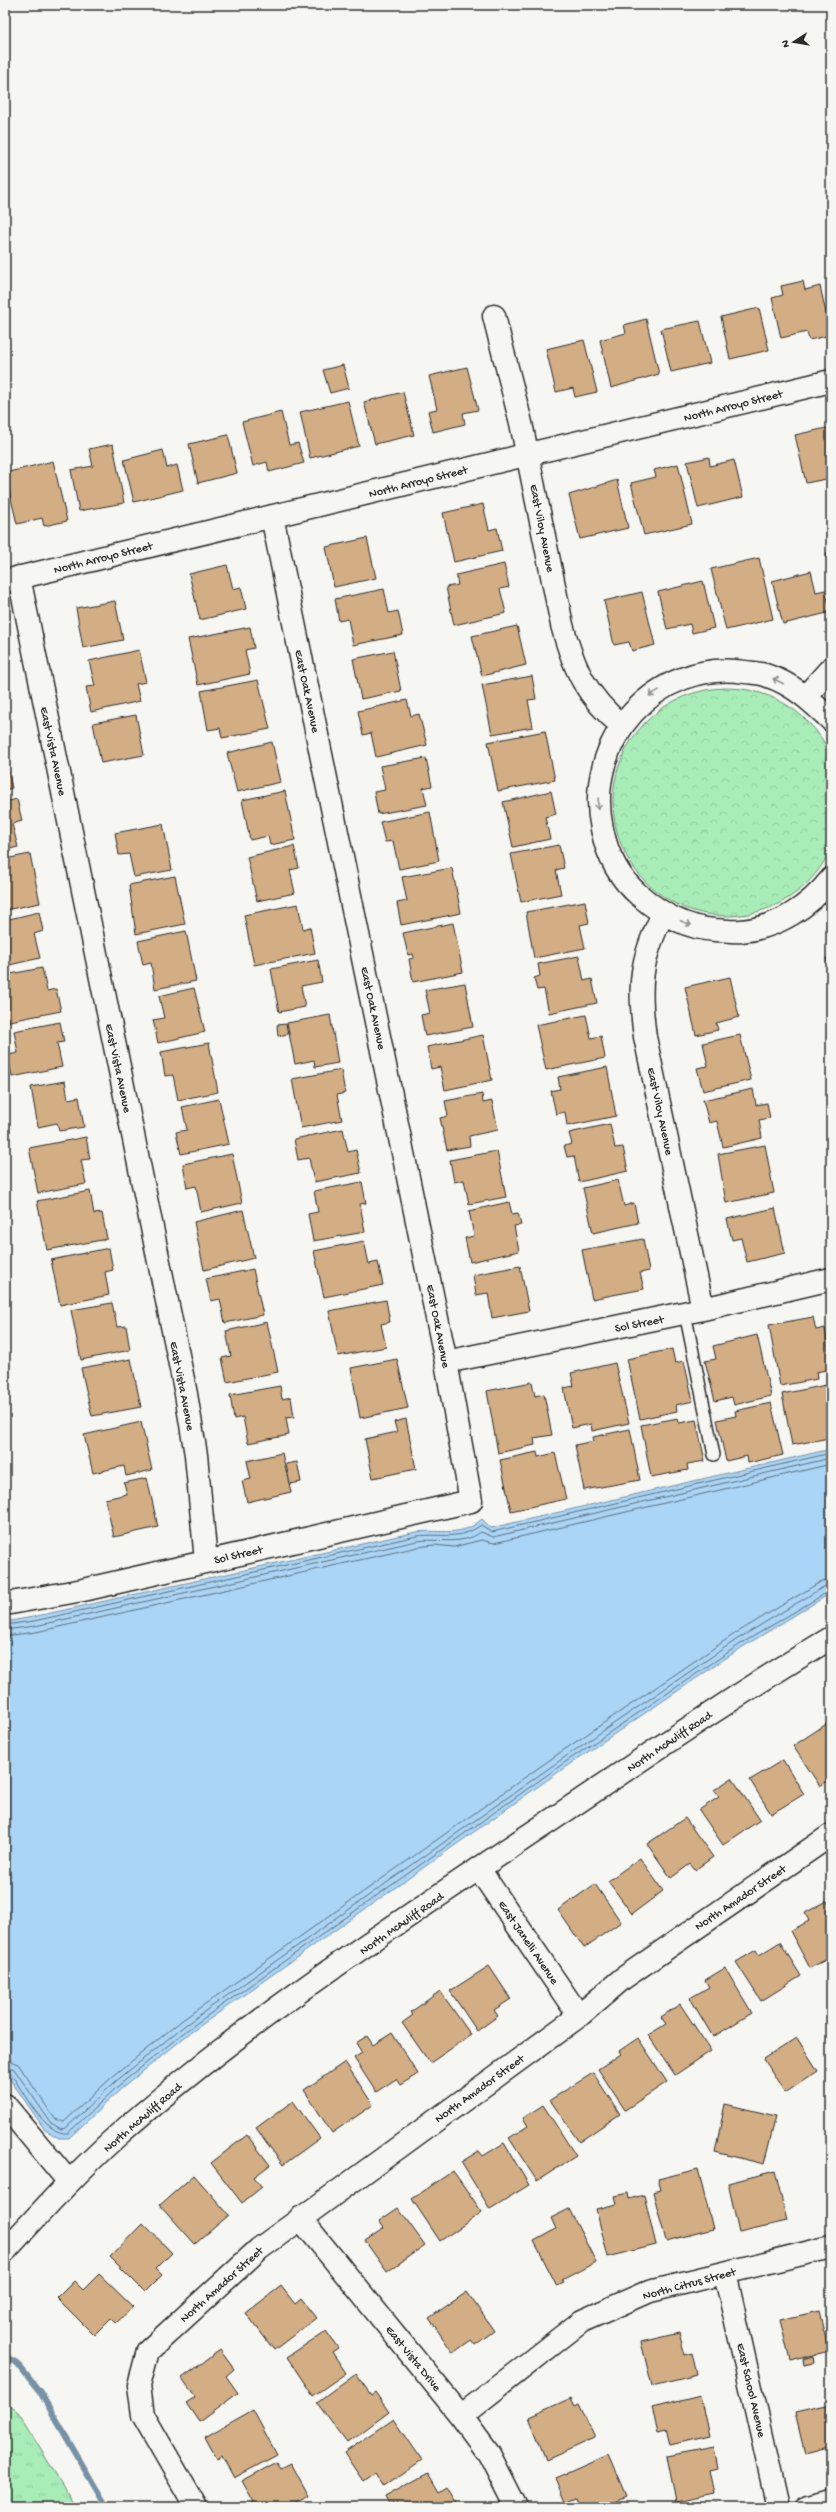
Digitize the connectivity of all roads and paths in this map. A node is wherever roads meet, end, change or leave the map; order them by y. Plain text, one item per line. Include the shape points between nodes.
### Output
1 (494, 316) dead end
2 (831, 381) edge
3 (528, 455) junction
4 (272, 516) junction
5 (12, 579) edge
6 (831, 668) edge
7 (806, 696) junction
8 (831, 720) edge
9 (622, 726) junction
10 (831, 879) edge
11 (663, 914) junction
12 (831, 1279) edge
13 (694, 1311) junction
14 (446, 1362) junction
15 (714, 1455) dead end
16 (472, 1501) joint
17 (206, 1561) junction
18 (5, 1604) edge
19 (831, 1638) edge
20 (831, 1835) edge
21 (479, 1869) junction
22 (579, 2016) junction
23 (5, 2105) edge
24 (69, 2182) junction
25 (300, 2218) junction
26 (831, 2247) edge
27 (5, 2252) edge
28 (725, 2273) junction
29 (461, 2416) junction
30 (831, 2501) edge
31 (196, 2507) edge
32 (516, 2507) edge
33 (778, 2507) edge
34 (806, 2507) edge

1 - 3 street, East Viloy Avenue
2 - 3 street, North Arroyo Street
3 - 4 street, North Arroyo Street
3 - 9 street, East Viloy Avenue via 569,652 592,698
4 - 5 street, North Arroyo Street
4 - 14 street, East Oak Avenue
5 - 17 street, East Vista Avenue via 186,1394 196,1455
6 - 7 street
7 - 8 street
7 -> 9 street via 767,675 726,669 684,677 647,697
9 -> 11 street via 601,767 597,808 606,849 627,885
11 -> 10 street via 698,928 740,932 782,921 817,897
11 - 13 street, East Viloy Avenue via 646,950 641,975 640,1005
12 - 13 street, Sol Street
13 - 14 street, Sol Street
13 - 15 lane
14 - 16 street, East Oak Avenue
16 - 17 street, Sol Street
17 - 18 street, Sol Street via 82,1590
19 - 21 street, North McAuliff Road via 668,1740
20 - 22 street, North Amador Street via 628,1975
21 - 22 street, East Janelli Avenue
21 - 24 street, North McAuliff Road via 286,2003 201,2066 117,2137
22 - 25 street, North Amador Street
23 - 24 street
24 - 27 street, North McAuliff Road
25 - 29 street, East Vista Drive
25 - 31 street, North Amador Street via 258,2249 224,2279 148,2351 144,2362 139,2385 143,2415
26 - 28 street, North Citrus Street
28 - 29 street, North Citrus Street via 650,2291 582,2321
28 - 33 street, East School Avenue
29 - 32 street, East Vista Drive via 488,2454
30 - 34 street

